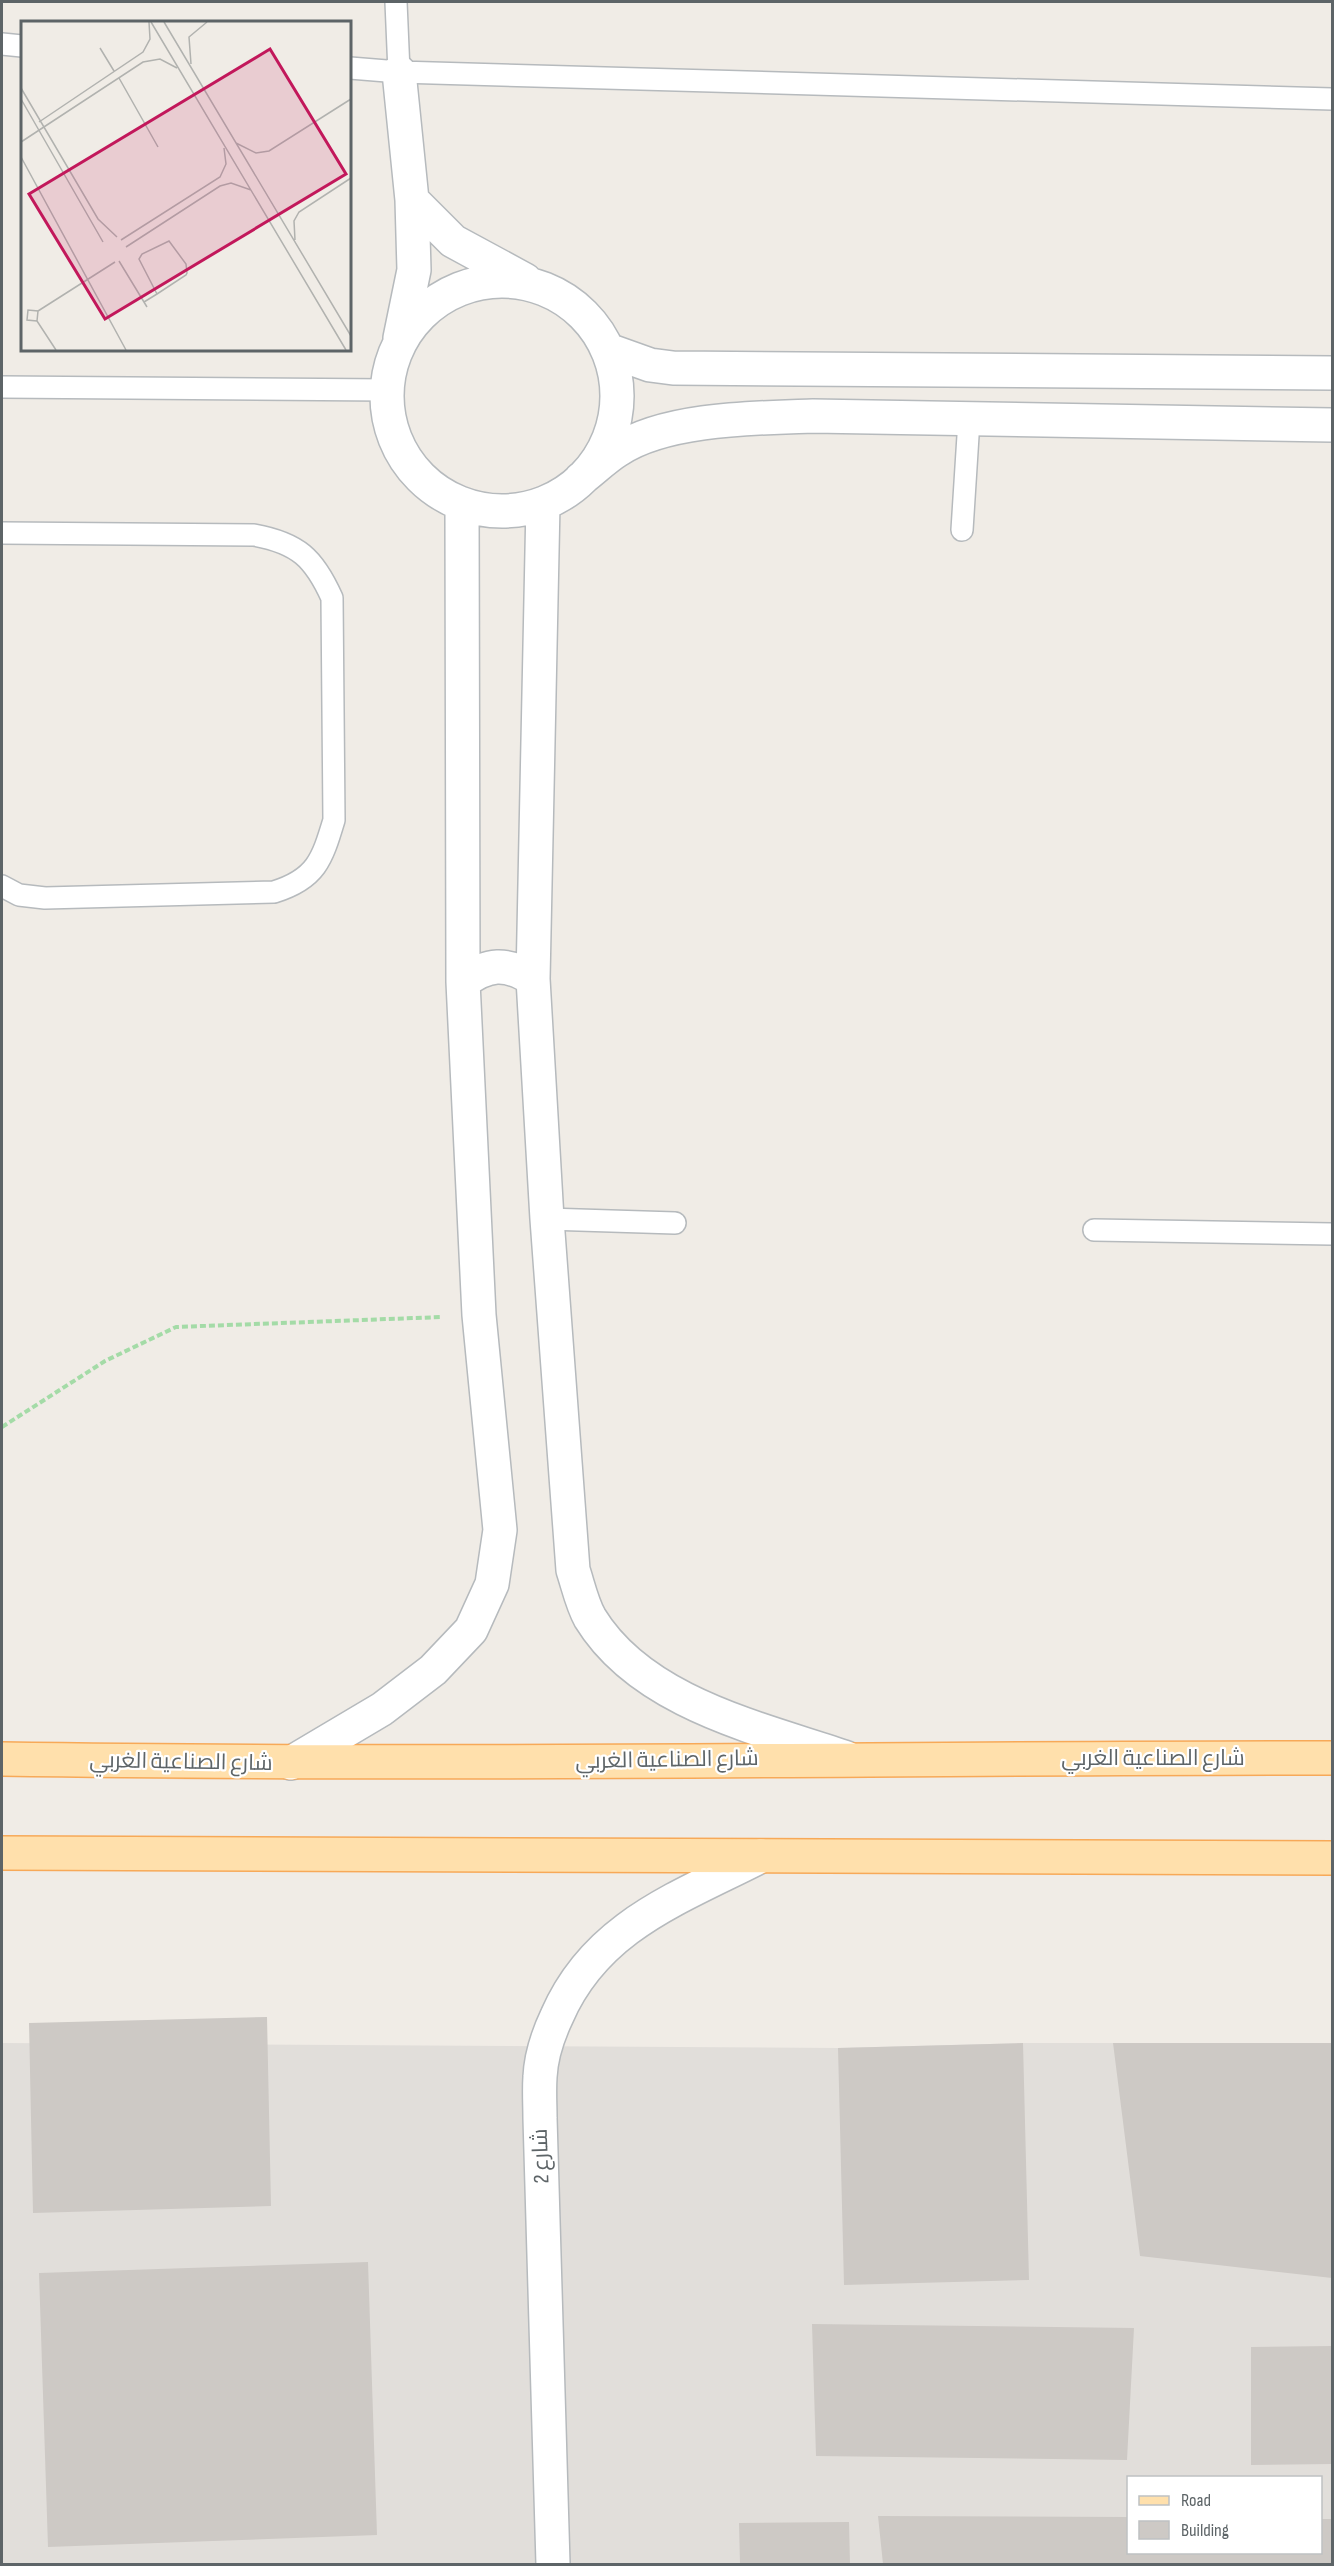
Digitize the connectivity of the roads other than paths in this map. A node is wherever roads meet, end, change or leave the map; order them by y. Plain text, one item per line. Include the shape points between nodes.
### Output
1 (396, 2) edge
2 (2, 44) edge
3 (21, 46) edge
4 (351, 68) edge
5 (399, 72) junction
6 (1332, 99) edge
7 (412, 200) junction
8 (534, 284) junction
9 (608, 350) junction
10 (397, 351) junction
11 (1332, 373) edge
12 (2, 387) edge
13 (388, 390) junction
14 (969, 420) junction
15 (1332, 425) edge
16 (582, 479) junction
17 (462, 504) junction
18 (543, 504) junction
19 (962, 530) dead end
20 (2, 533) edge
21 (2, 886) edge
22 (533, 979) junction
23 (463, 982) junction
24 (547, 1218) junction
25 (675, 1223) dead end
26 (1094, 1230) dead end
27 (1332, 1234) edge
28 (847, 1758) junction
29 (1332, 1758) edge
30 (2, 1759) edge
31 (291, 1763) junction
32 (2, 1853) edge
33 (760, 1856) junction
34 (1332, 1858) edge
35 (553, 2565) edge

1 - 5 lane
2 - 3 lane
4 - 5 lane
5 - 6 lane
5 - 7 street
7 - 8 street via 453,241
7 - 10 street via 414,270
8 - 9 street via 562,297 586,316
8 - 10 street via 492,281 453,292 419,316
9 - 11 street via 650,365 673,368
9 - 16 street via 615,370 617,411 604,450
10 - 13 street
12 - 13 lane
13 - 17 street via 392,432 412,468 426,483
14 - 15 street
14 - 16 street via 813,416 736,419 640,439 618,450
14 - 19 lane
16 - 18 street
17 - 18 street via 502,511
17 - 23 street
18 - 22 street
20 - 21 lane via 254,535 279,540 303,554 321,573 332,598 334,820 314,870 296,885 274,892 45,898 19,895
22 - 23 street via 517,969 499,967 478,971
22 - 24 street
23 - 31 street via 479,1316 500,1530 492,1584 471,1630 433,1670 382,1708
24 - 25 lane
24 - 28 street via 573,1570 589,1617 635,1667 680,1698
26 - 27 lane
28 - 29 main road, شارع الصناعية الغربي
28 - 31 main road, شارع الصناعية الغربي
30 - 31 main road, شارع الصناعية الغربي
32 - 33 main road
33 - 34 main road
33 - 35 street, شارع 2 via 620,1932 590,1961 565,1996 548,2034 540,2076 540,2118

